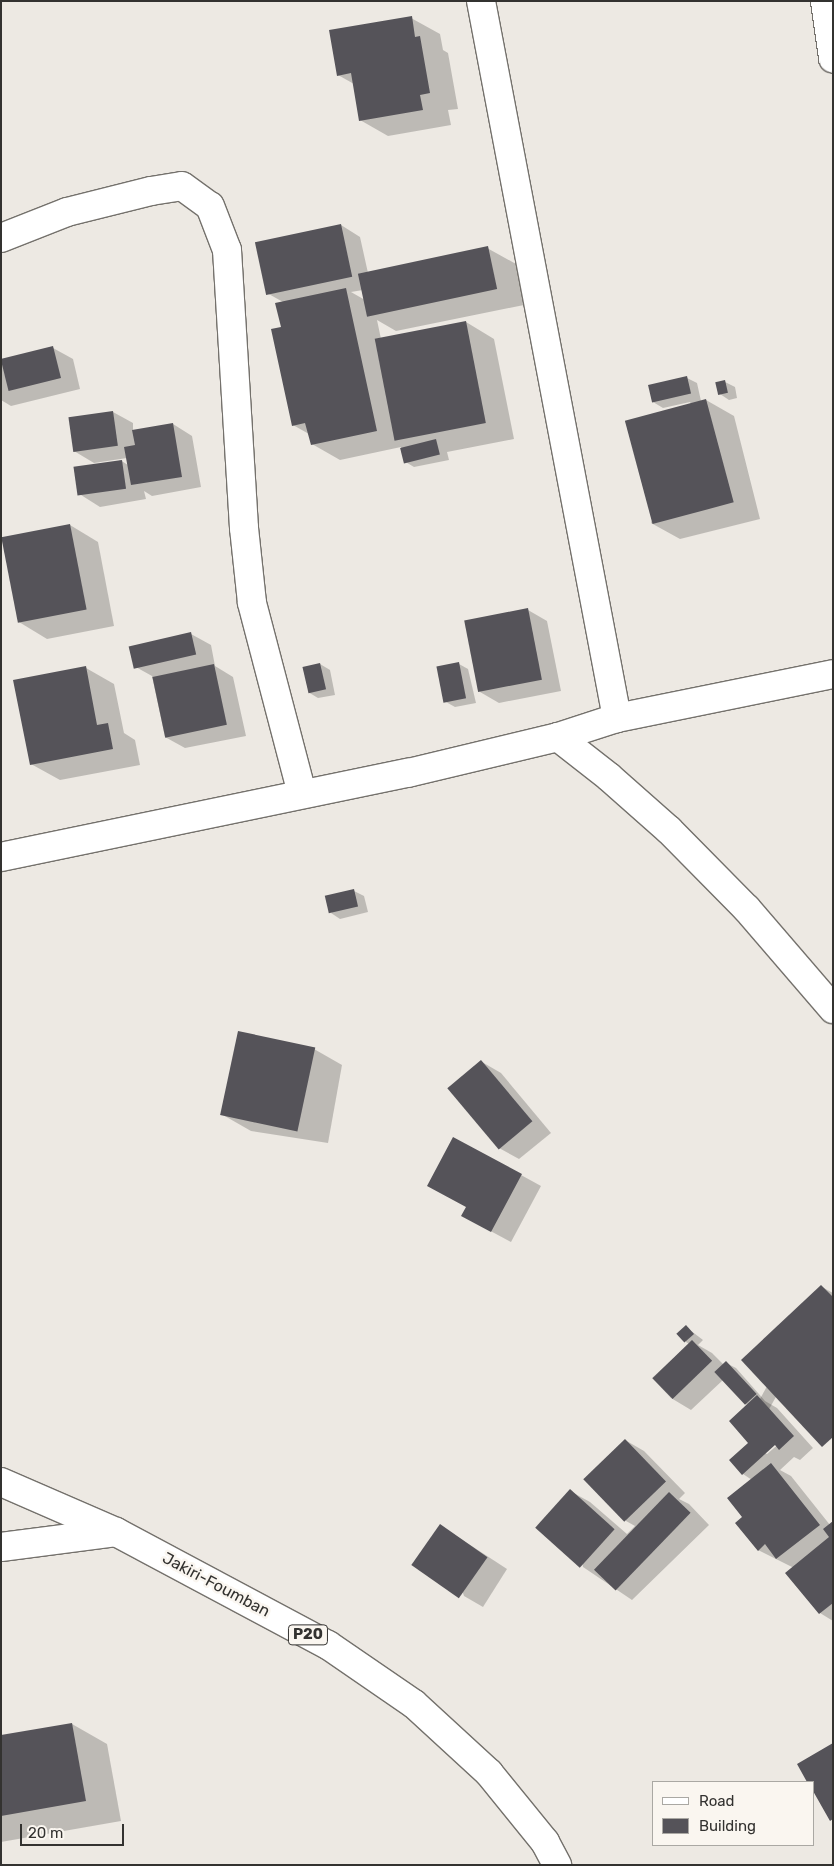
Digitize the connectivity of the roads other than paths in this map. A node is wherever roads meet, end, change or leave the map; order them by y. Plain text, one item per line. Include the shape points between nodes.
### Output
1 (481, 1) edge
2 (825, 1) edge
3 (833, 58) edge
4 (1, 238) edge
5 (833, 674) edge
6 (618, 718) junction
7 (558, 737) junction
8 (302, 794) junction
9 (1, 857) edge
10 (833, 1009) edge
11 (1, 1482) edge
12 (116, 1532) junction
13 (1, 1547) edge
14 (557, 1865) edge

1 - 6 street
2 - 3 street
4 - 8 street via 67,212 151,190 182,186 210,206 227,250 244,528 252,603
5 - 6 street
6 - 7 street
7 - 8 street via 408,773
7 - 10 street via 669,830 747,908
8 - 9 street
11 - 12 street, Jakiri-Foumban / P20
12 - 13 street
12 - 14 street, Jakiri-Foumban / P20 via 328,1645 414,1704 489,1773 544,1842

